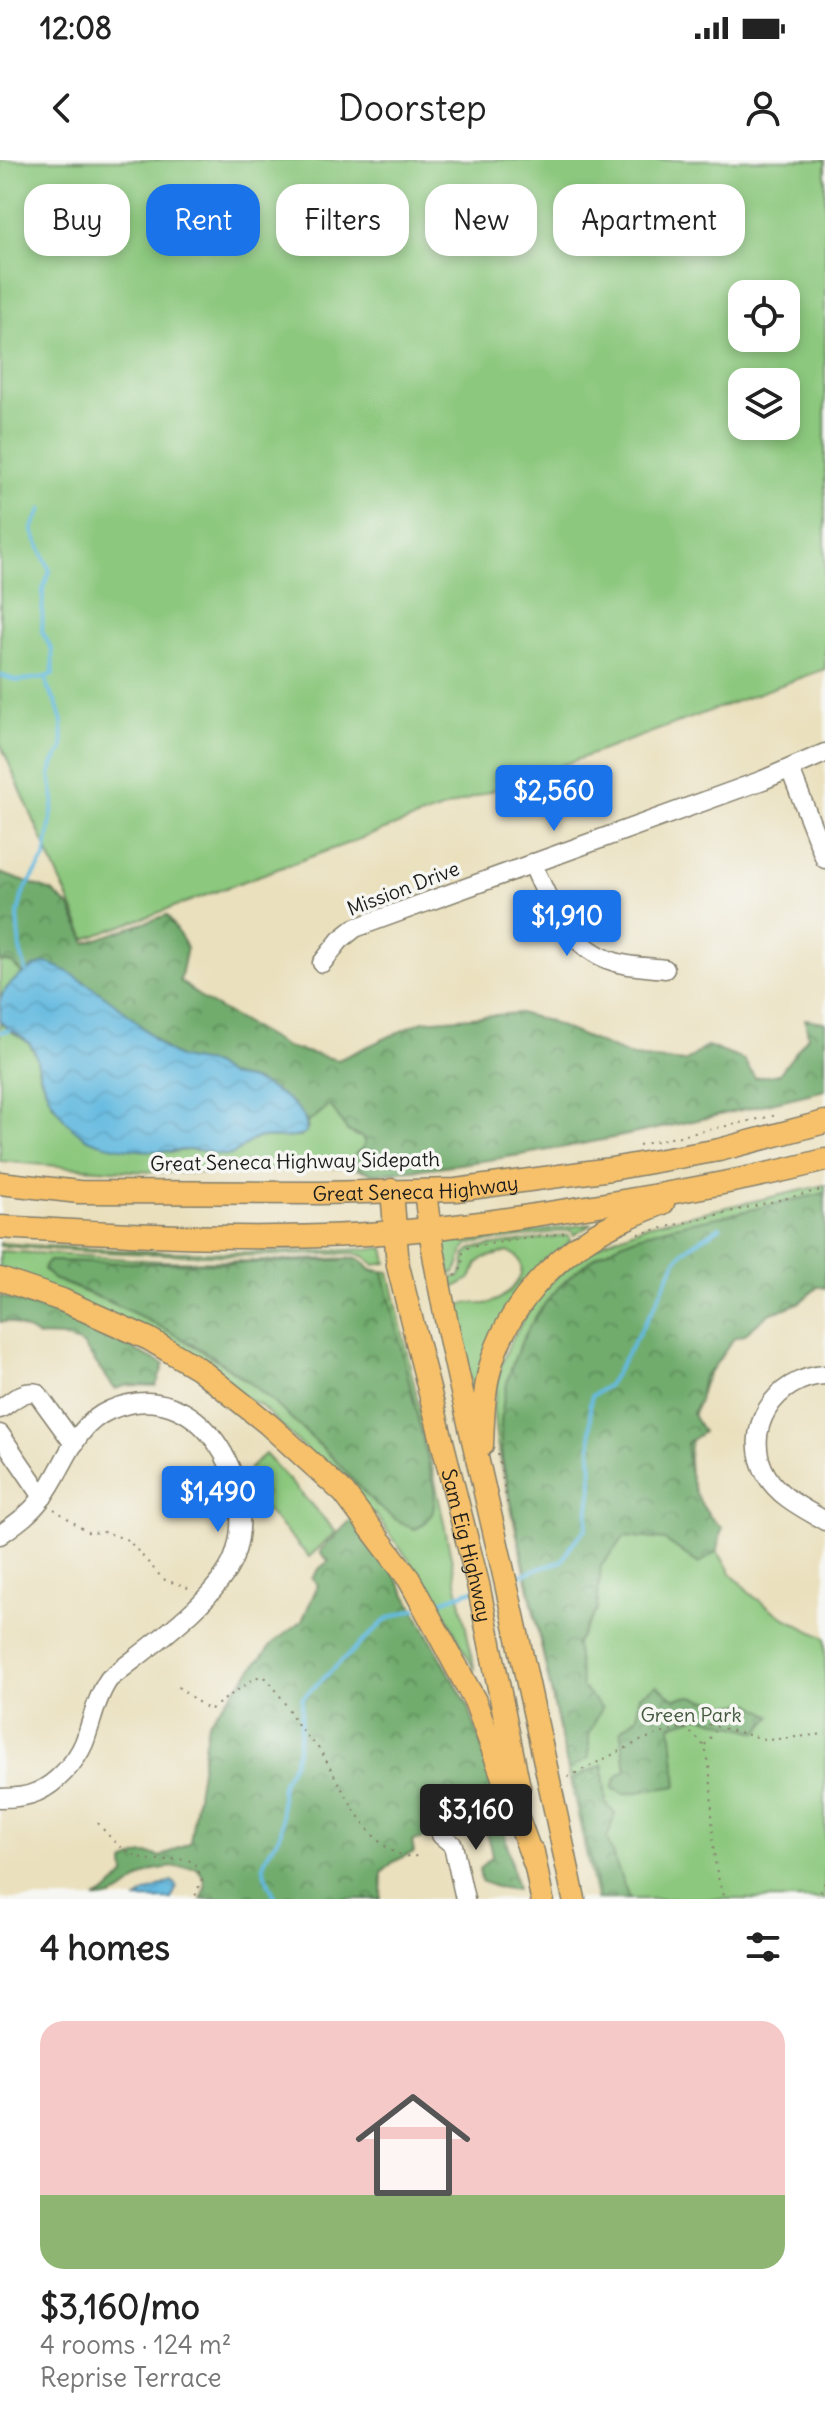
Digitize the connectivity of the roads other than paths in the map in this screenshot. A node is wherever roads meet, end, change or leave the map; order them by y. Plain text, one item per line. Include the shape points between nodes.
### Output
1 (825, 753) edge
2 (790, 769) junction
3 (825, 859) edge
4 (532, 863) junction
5 (322, 963) dead end
6 (665, 969) dead end
7 (825, 1122) edge
8 (825, 1160) edge
9 (0, 1183) edge
10 (699, 1188) junction
11 (392, 1190) junction
12 (425, 1191) junction
13 (0, 1227) edge
14 (429, 1227) junction
15 (395, 1231) junction
16 (0, 1279) edge
17 (825, 1375) edge
18 (0, 1409) edge
19 (0, 1434) edge
20 (74, 1444) junction
21 (481, 1474) junction
22 (42, 1498) junction
23 (825, 1521) edge
24 (0, 1535) edge
25 (0, 1798) edge
26 (441, 1835) dead end
27 (535, 1865) junction
28 (465, 1899) edge
29 (542, 1899) edge
30 (574, 1899) edge

1 - 2 street, Mission Drive
2 - 3 street
2 - 4 street, Mission Drive
4 - 5 street, Mission Drive via 355,928
4 - 6 street via 554,911 582,943 618,963
7 - 12 main road, Great Seneca Highway via 719,1150 611,1169
8 - 10 main road, Great Seneca Highway
9 - 11 main road, Great Seneca Highway via 79,1192
10 - 14 main road, Great Seneca Highway
10 - 21 main road via 588,1239 524,1298 488,1376
11 - 12 main road, Great Seneca Highway
11 - 15 main road, Sam Eig Highway
12 - 14 main road, Sam Eig Highway
13 - 15 main road, Great Seneca Highway via 178,1236
14 - 15 main road, Great Seneca Highway
14 - 21 main road, Sam Eig Highway
15 - 27 main road, Sam Eig Highway via 398,1266 479,1588
16 - 27 main road via 149,1339 198,1368 344,1493 409,1579 475,1701
17 - 23 street via 800,1379 781,1391 764,1413 757,1441 773,1485
18 - 20 street via 33,1391
19 - 22 street
20 - 22 street
20 - 25 street via 85,1427 113,1409 147,1400 178,1409 212,1436 227,1458 241,1505 238,1539 211,1594 109,1679 70,1765 37,1792
21 - 30 main road, Sam Eig Highway
22 - 24 street
26 - 28 street via 453,1845
27 - 29 main road, Sam Eig Highway

